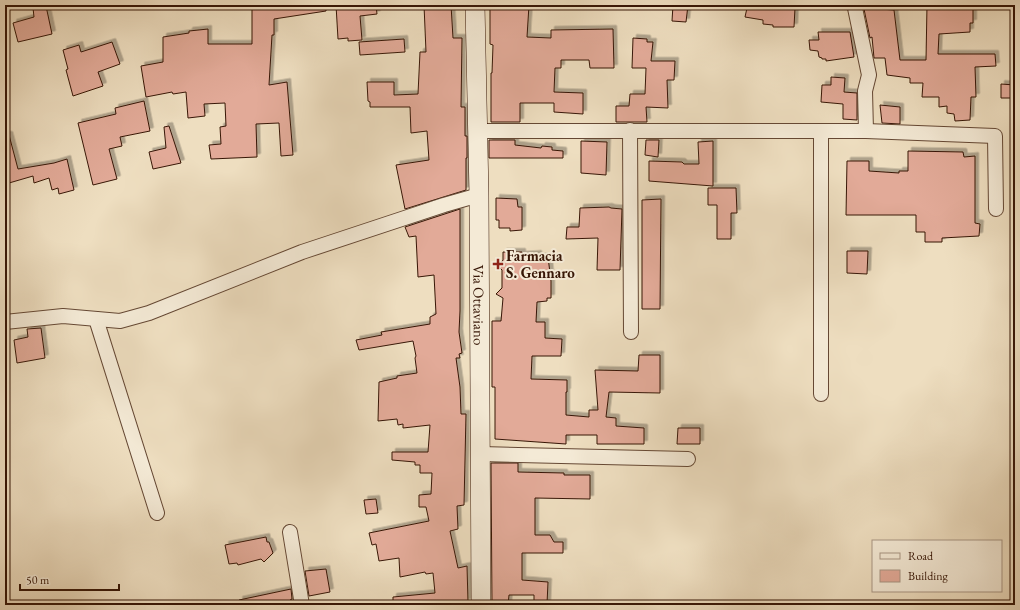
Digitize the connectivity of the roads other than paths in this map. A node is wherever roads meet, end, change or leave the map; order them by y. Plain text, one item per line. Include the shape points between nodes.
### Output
1 (475, 5) edge
2 (856, 5) edge
3 (630, 130) junction
4 (478, 131) junction
5 (821, 131) junction
6 (866, 131) junction
7 (479, 195) junction
8 (996, 209) dead end
9 (96, 319) junction
10 (5, 322) edge
11 (632, 332) dead end
12 (821, 394) dead end
13 (480, 454) junction
14 (688, 459) dead end
15 (157, 513) dead end
16 (290, 532) dead end
17 (302, 605) edge
18 (481, 605) edge

1 - 4 main road, Via Ottaviano
2 - 6 street via 869,76 865,91
3 - 4 street
3 - 5 street
3 - 11 street
4 - 7 main road, Via Ottaviano
5 - 6 street
5 - 12 street
6 - 8 street via 995,136
7 - 9 street via 302,252 149,313 120,321
7 - 13 main road, Via Ottaviano
9 - 10 street via 63,316
9 - 15 street
13 - 14 street
13 - 18 main road, Via Ottaviano
16 - 17 street

